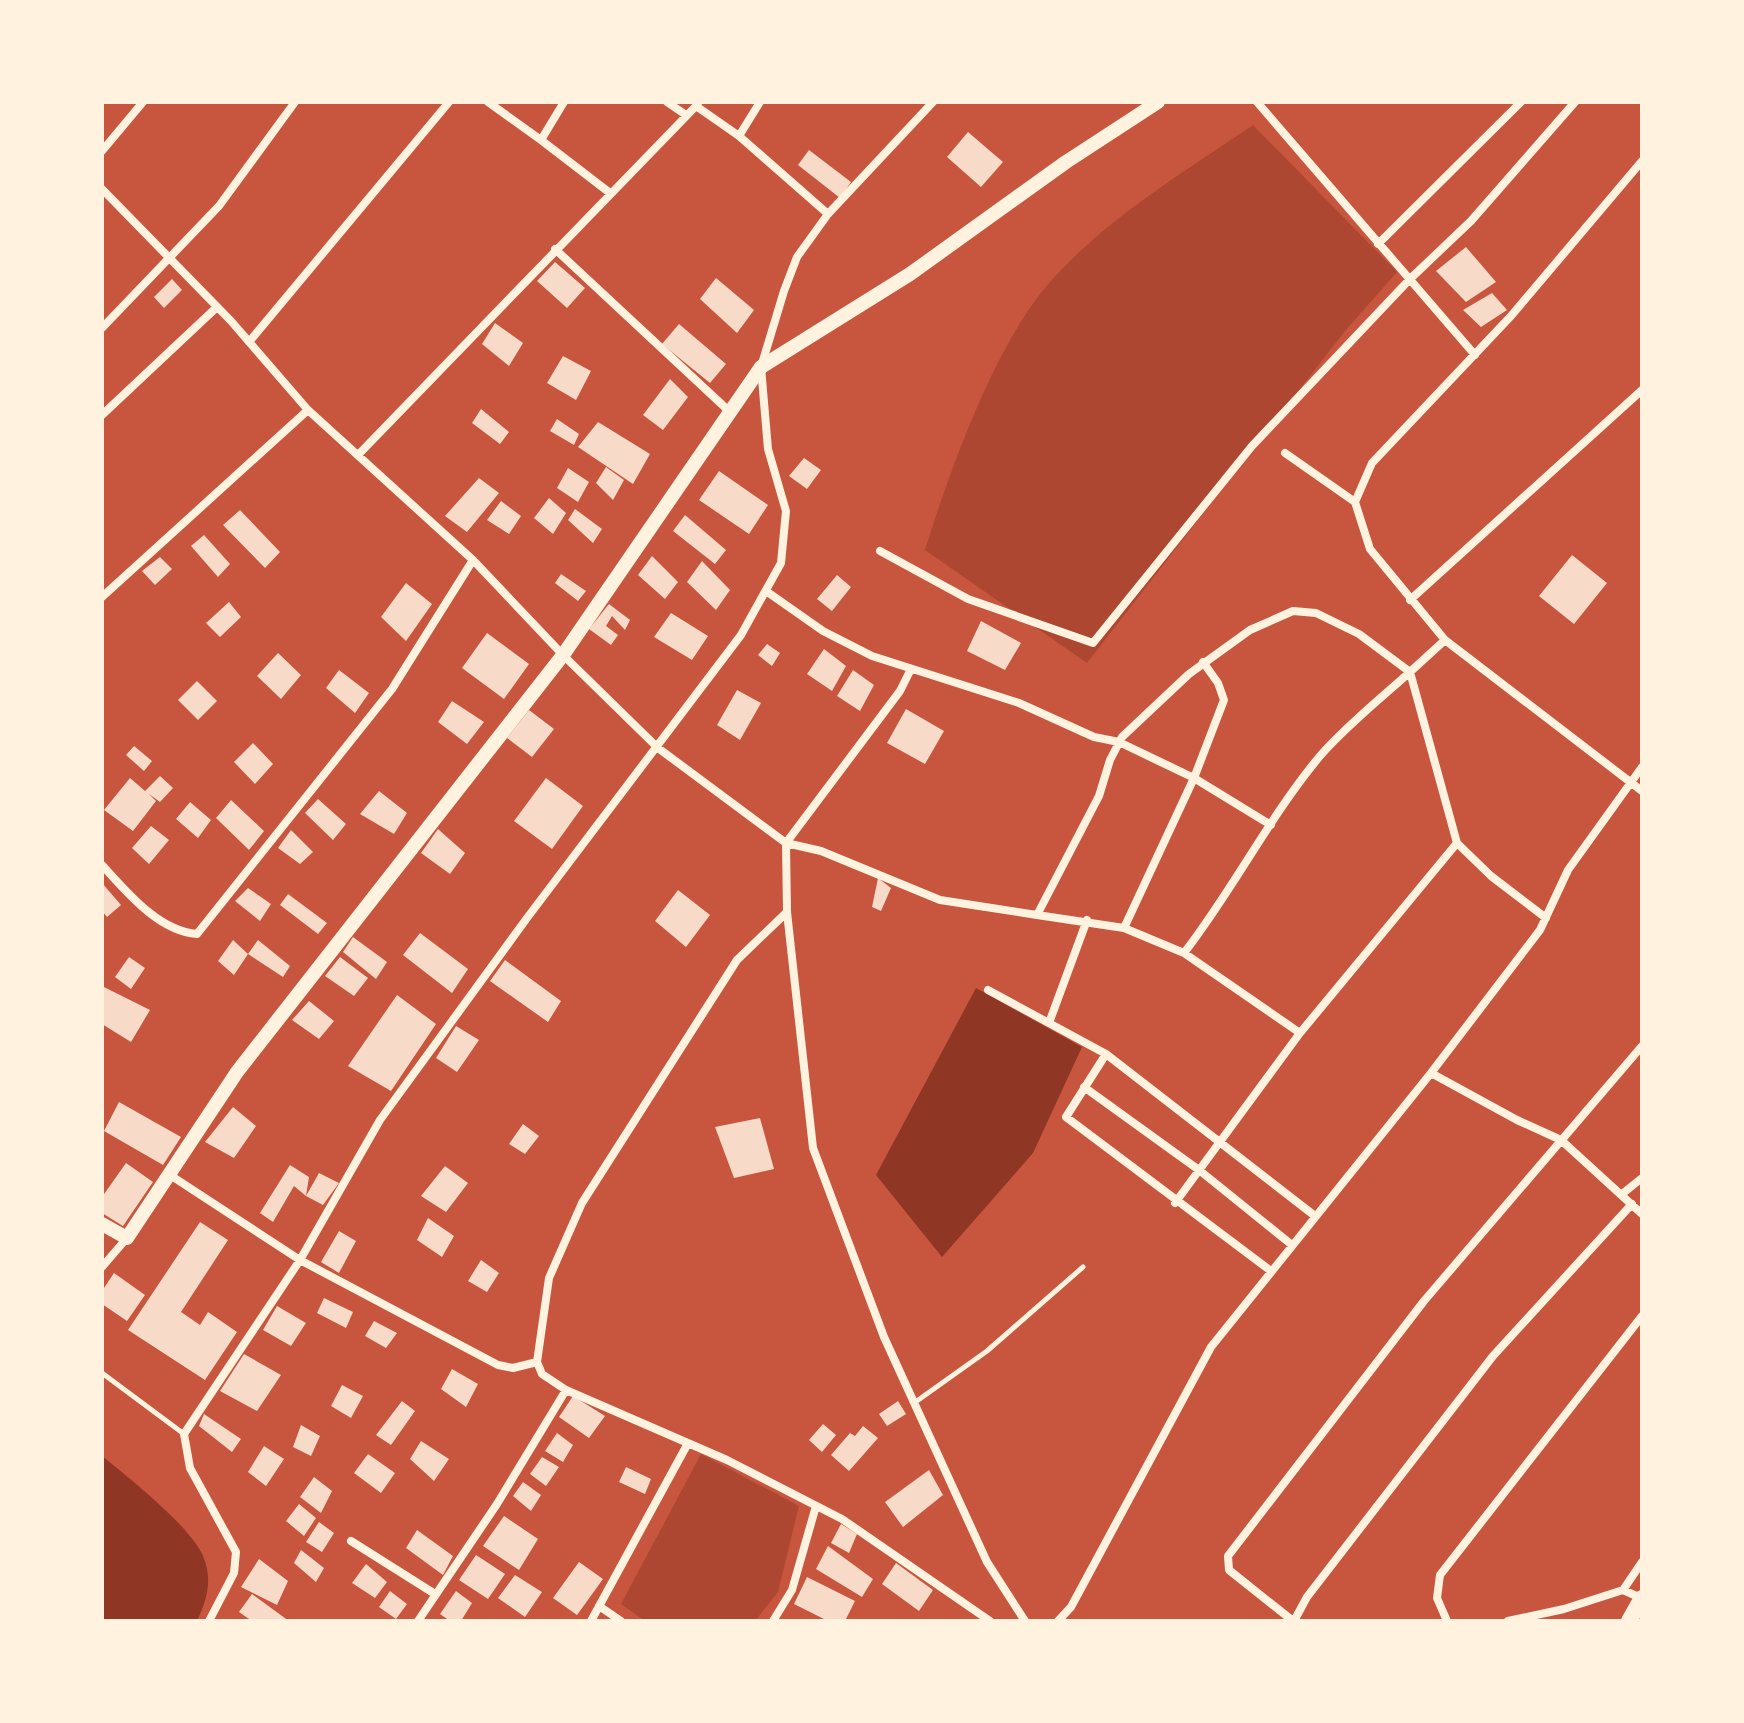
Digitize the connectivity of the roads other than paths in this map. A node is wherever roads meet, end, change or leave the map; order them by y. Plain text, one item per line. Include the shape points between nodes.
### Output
1 (143, 102) edge
2 (295, 102) edge
3 (449, 102) edge
4 (488, 102) edge
5 (564, 102) edge
6 (667, 102) edge
7 (760, 102) edge
8 (933, 102) edge
9 (1158, 102) edge
10 (1257, 102) edge
11 (1521, 102) edge
12 (1575, 102) edge
13 (697, 104) edge
14 (686, 115) junction
15 (739, 136) junction
16 (541, 140) junction
17 (102, 151) edge
18 (1642, 161) edge
19 (102, 189) edge
20 (610, 193) junction
21 (828, 214) junction
22 (1378, 244) junction
23 (555, 249) junction
24 (171, 260) junction
25 (1410, 279) junction
26 (217, 307) junction
27 (102, 328) edge
28 (249, 342) junction
29 (1475, 355) junction
30 (761, 367) junction
31 (1642, 390) edge
32 (308, 410) junction
33 (730, 412) junction
34 (102, 415) edge
35 (1285, 453) dead end
36 (358, 455) junction
37 (1355, 502) junction
38 (880, 551) dead end
39 (473, 560) junction
40 (766, 591) junction
41 (102, 597) edge
42 (1410, 600) junction
43 (1445, 640) junction
44 (563, 655) junction
45 (1203, 662) junction
46 (910, 671) junction
47 (1410, 672) junction
48 (1119, 742) junction
49 (658, 748) junction
50 (1642, 767) edge
51 (1194, 778) junction
52 (1630, 781) junction
53 (1642, 791) edge
54 (1271, 825) junction
55 (786, 843) junction
56 (1457, 843) junction
57 (102, 865) edge
58 (787, 912) junction
59 (1037, 915) junction
60 (1546, 918) junction
61 (1087, 920) junction
62 (1124, 928) junction
63 (1184, 953) junction
64 (988, 990) dead end
65 (1049, 1023) junction
66 (1300, 1033) junction
67 (1642, 1046) edge
68 (1106, 1054) junction
69 (1431, 1073) junction
70 (1084, 1087) junction
71 (1561, 1140) junction
72 (1221, 1142) junction
73 (1199, 1170) junction
74 (170, 1175) junction
75 (1642, 1178) edge
76 (1622, 1194) junction
77 (1175, 1203) junction
78 (1632, 1204) junction
79 (1642, 1214) edge
80 (1315, 1216) junction
81 (102, 1224) edge
82 (127, 1238) junction
83 (1292, 1245) junction
84 (300, 1260) junction
85 (102, 1267) edge
86 (1083, 1267) dead end
87 (1271, 1271) junction
88 (1642, 1316) edge
89 (537, 1362) junction
90 (102, 1373) edge
91 (566, 1390) junction
92 (914, 1403) junction
93 (184, 1434) junction
94 (687, 1445) junction
95 (816, 1506) junction
96 (351, 1541) dead end
97 (1642, 1562) edge
98 (1623, 1590) junction
99 (435, 1594) junction
100 (1642, 1598) edge
101 (599, 1606) junction
102 (209, 1621) edge
103 (418, 1621) edge
104 (591, 1621) edge
105 (621, 1621) edge
106 (773, 1621) edge
107 (990, 1621) edge
108 (1025, 1621) edge
109 (1058, 1621) edge
110 (1294, 1621) edge
111 (1447, 1621) edge
112 (1508, 1621) edge
113 (1629, 1621) edge

1 - 17 street
2 - 24 street via 219,206
3 - 28 street
4 - 16 street
5 - 16 street
6 - 14 street
7 - 15 street
8 - 21 street
9 - 30 main road via 910,274
10 - 22 street
11 - 22 street
12 - 25 street via 1471,221
13 - 14 street
13 - 15 street
14 - 20 street
15 - 21 street
16 - 20 street
18 - 29 street
19 - 24 street
20 - 23 street
21 - 30 street via 797,257
22 - 25 street
23 - 33 street
23 - 36 street
24 - 26 street
24 - 27 street
25 - 29 street
25 - 38 street via 1252,446 1093,643 968,599
26 - 28 street
26 - 34 street
28 - 32 street
29 - 37 street via 1372,463
30 - 33 main road
30 - 40 street via 768,449 786,511 781,563
31 - 42 street
32 - 36 street
32 - 41 street
33 - 44 main road
35 - 37 street
36 - 39 street
37 - 42 street via 1370,549
39 - 44 street
39 - 57 street via 392,689 197,934 153,915
40 - 46 street via 823,631
40 - 49 street via 741,635
42 - 43 street
43 - 47 street
43 - 52 street
44 - 49 street
44 - 74 main road via 237,1072
45 - 47 street via 1250,630 1293,611 1316,613 1359,634
45 - 48 street
45 - 51 street via 1224,700
46 - 48 street via 1019,703 1094,737
46 - 55 street
47 - 54 street via 1321,755
47 - 56 street
48 - 51 street
48 - 59 street via 1099,796
49 - 55 street
49 - 84 street via 380,1120
50 - 52 street
51 - 54 street
51 - 62 street
52 - 53 street
52 - 60 street via 1568,870
54 - 63 street via 1223,903
55 - 58 street
55 - 59 street via 821,851 940,900
56 - 60 street
56 - 66 street
58 - 89 street via 737,960 582,1203 549,1278
58 - 92 street via 813,1148
59 - 61 street
60 - 69 street
61 - 62 street
61 - 65 street
62 - 63 street
63 - 66 street
64 - 65 street
65 - 68 street
66 - 72 street
67 - 71 street
68 - 70 street
68 - 72 street
69 - 71 street
69 - 80 street
70 - 73 street
70 - 77 street via 1066,1117
71 - 76 street
71 - 110 street via 1424,1301 1228,1556 1229,1570 1241,1583
72 - 73 street
72 - 80 street
73 - 77 street
73 - 83 street
74 - 82 main road
74 - 84 street
75 - 76 street
76 - 78 street
77 - 87 street
78 - 79 street
78 - 110 street via 1493,1356 1307,1597
80 - 83 street
81 - 82 main road
82 - 85 street
83 - 87 street
84 - 89 street via 498,1365 513,1368
84 - 93 street
86 - 92 lane via 987,1351
87 - 109 street via 1211,1347 1071,1607
88 - 111 street via 1440,1575 1437,1598
89 - 91 street via 542,1374
90 - 93 lane
91 - 94 street
91 - 99 street
92 - 108 street via 987,1562
93 - 102 street via 190,1468 236,1552 234,1573
94 - 95 street
94 - 101 street
95 - 106 street via 792,1590
95 - 107 street
96 - 99 street
97 - 98 street
98 - 100 street
98 - 112 street
99 - 103 street
100 - 113 highway
101 - 104 street
101 - 105 street

